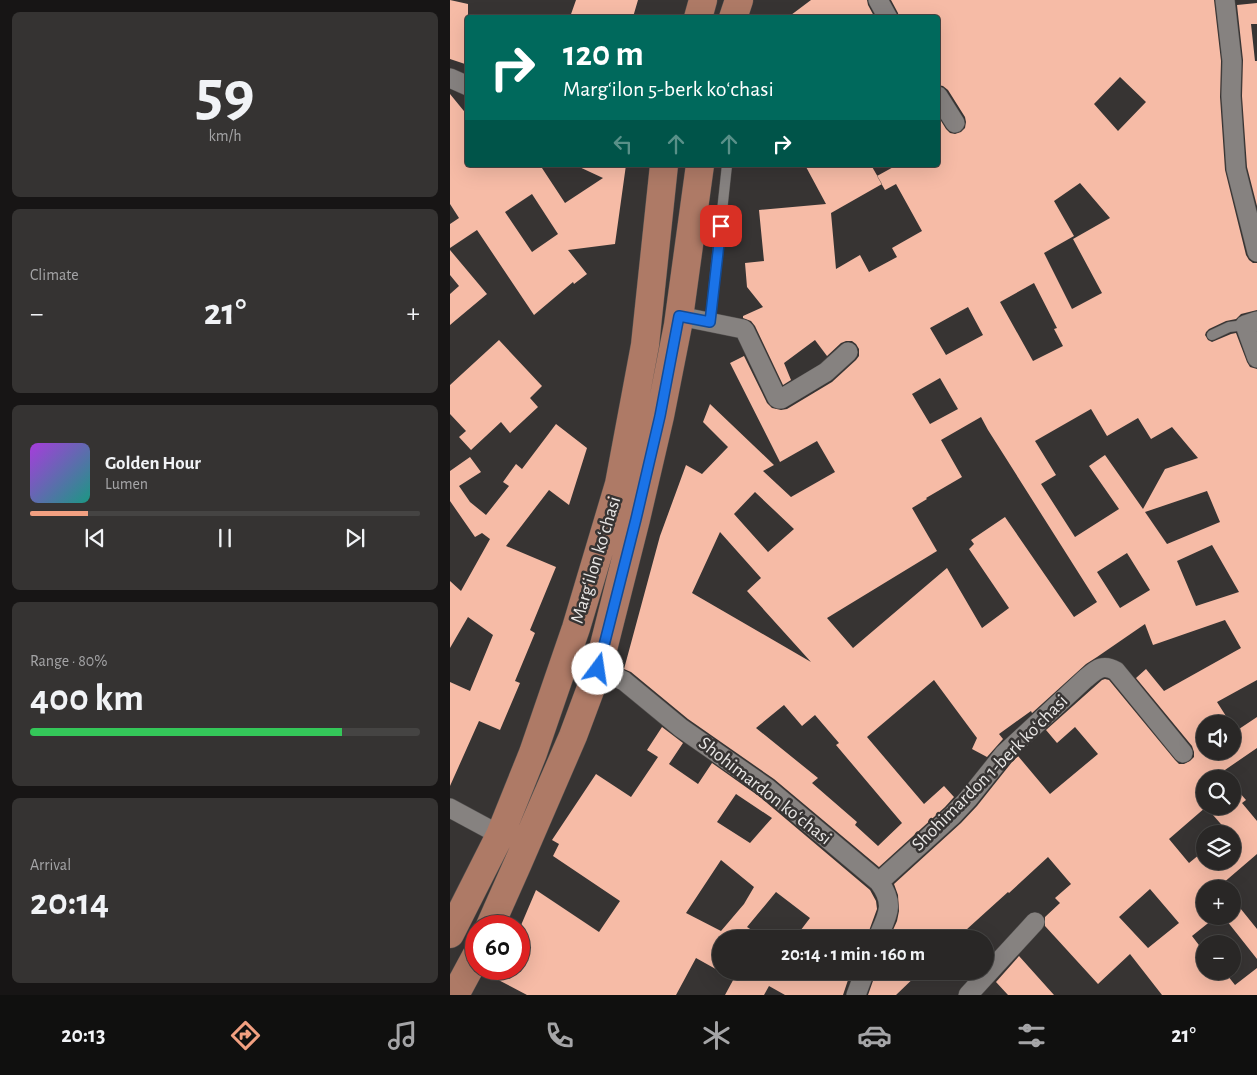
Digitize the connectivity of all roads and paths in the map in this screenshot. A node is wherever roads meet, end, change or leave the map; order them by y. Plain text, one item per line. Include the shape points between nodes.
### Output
1 (703, 0) edge
2 (739, 0) edge
3 (878, 0) edge
4 (1226, 0) edge
5 (699, 15) edge
6 (735, 15) edge
7 (886, 15) edge
8 (450, 78) edge
9 (465, 85) edge
10 (940, 99) edge
11 (955, 123) dead end
12 (664, 167) edge
13 (700, 167) edge
14 (727, 167) edge
15 (1257, 252) edge
16 (679, 316) junction
17 (710, 322) junction
18 (1251, 323) edge
19 (1212, 335) dead end
20 (848, 352) dead end
21 (1257, 358) edge
22 (598, 669) junction
23 (1183, 753) dead end
24 (450, 808) edge
25 (500, 835) junction
26 (879, 882) junction
27 (495, 915) edge
28 (1036, 922) dead end
29 (881, 930) edge
30 (450, 934) edge
31 (465, 976) edge
32 (862, 980) edge
33 (455, 995) edge
34 (856, 995) edge
35 (968, 995) edge

1 - 5 main road
2 - 6 main road
3 - 7 street
4 - 15 street via 1236,169
8 - 9 street
10 - 11 street
12 - 25 main road, Margʻilon koʻchasi via 645,345 619,484 570,646
13 - 16 main road, Margʻilon koʻchasi
14 - 17 lane
16 - 17 street
16 - 22 main road, Margʻilon koʻchasi via 662,407
17 - 20 street via 745,331 779,400 826,372
18 - 19 lane via 1229,327
18 - 21 street
22 - 26 street, Shohimardon koʻchasi via 624,681 681,728 768,788
22 - 27 main road, Margʻilon koʻchasi via 573,736
23 - 26 street, Shohimardon 1-berk koʻchasi via 1116,671 1109,667 1099,668 1004,754 953,816
24 - 25 street
25 - 30 main road, Margʻilon koʻchasi
26 - 29 street, Shohimardon koʻchasi via 885,890 889,910
28 - 35 street
31 - 33 main road
32 - 34 street

